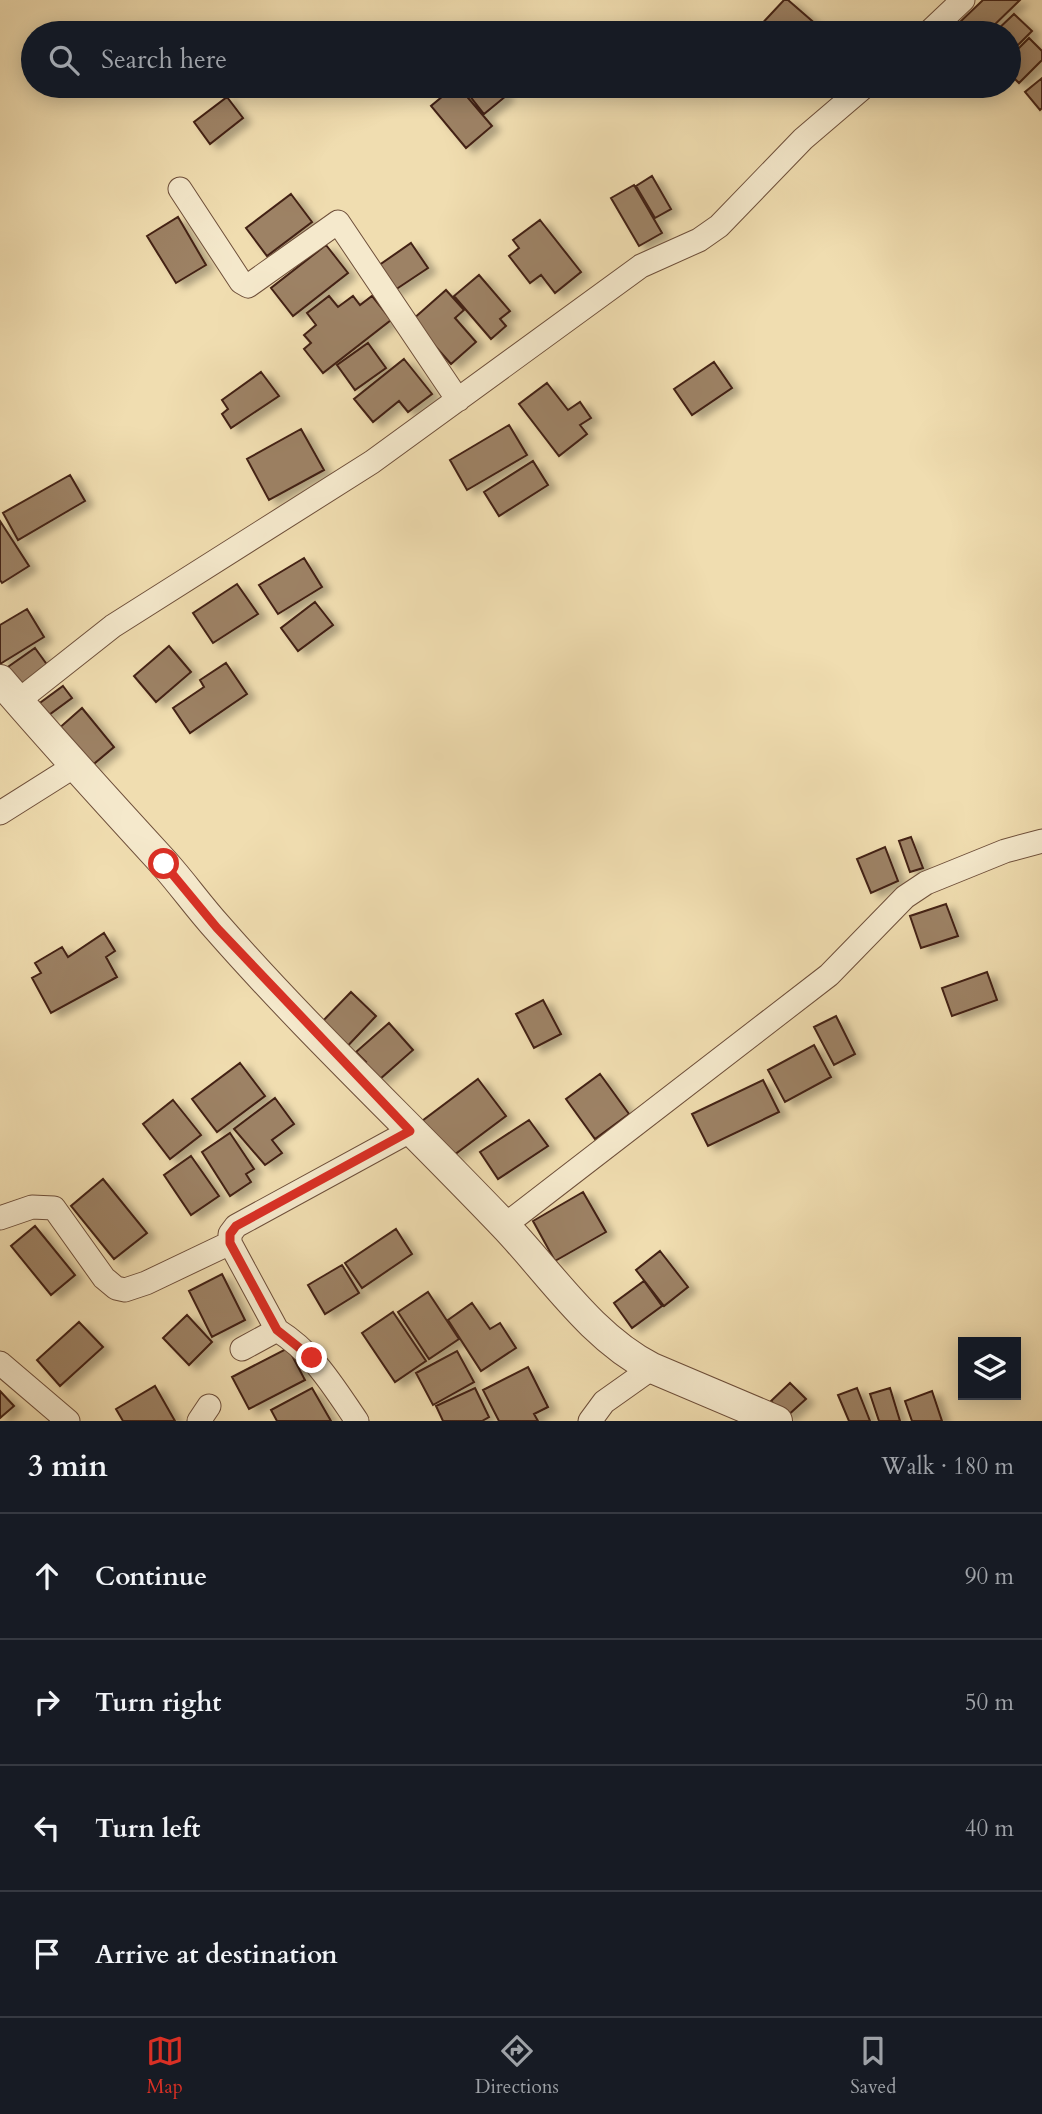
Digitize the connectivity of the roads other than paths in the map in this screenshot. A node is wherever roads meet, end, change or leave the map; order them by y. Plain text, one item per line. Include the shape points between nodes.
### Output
1 (963, 0) edge
2 (941, 21) edge
3 (851, 98) edge
4 (180, 189) dead end
5 (458, 400) junction
6 (9, 691) edge
7 (73, 767) junction
8 (0, 813) edge
9 (1042, 841) edge
10 (410, 1131) junction
11 (0, 1218) edge
12 (505, 1225) junction
13 (230, 1243) junction
14 (277, 1330) junction
15 (242, 1349) dead end
16 (0, 1363) edge
17 (652, 1368) junction
18 (587, 1420) edge
19 (68, 1421) edge
20 (357, 1421) edge
21 (777, 1421) edge

1 - 2 street
3 - 5 street via 803,139 719,226 642,266
4 - 5 street via 248,286 338,222
5 - 6 street via 372,462
6 - 7 street
7 - 8 street
7 - 10 street via 217,928
9 - 12 street via 926,883 905,897 830,975
10 - 12 street
10 - 13 street via 236,1226
11 - 13 street via 32,1207 54,1208 104,1278 125,1290
12 - 17 street via 607,1337
13 - 14 street
14 - 15 street
14 - 20 street via 320,1367
16 - 19 street
17 - 18 street
17 - 21 street

